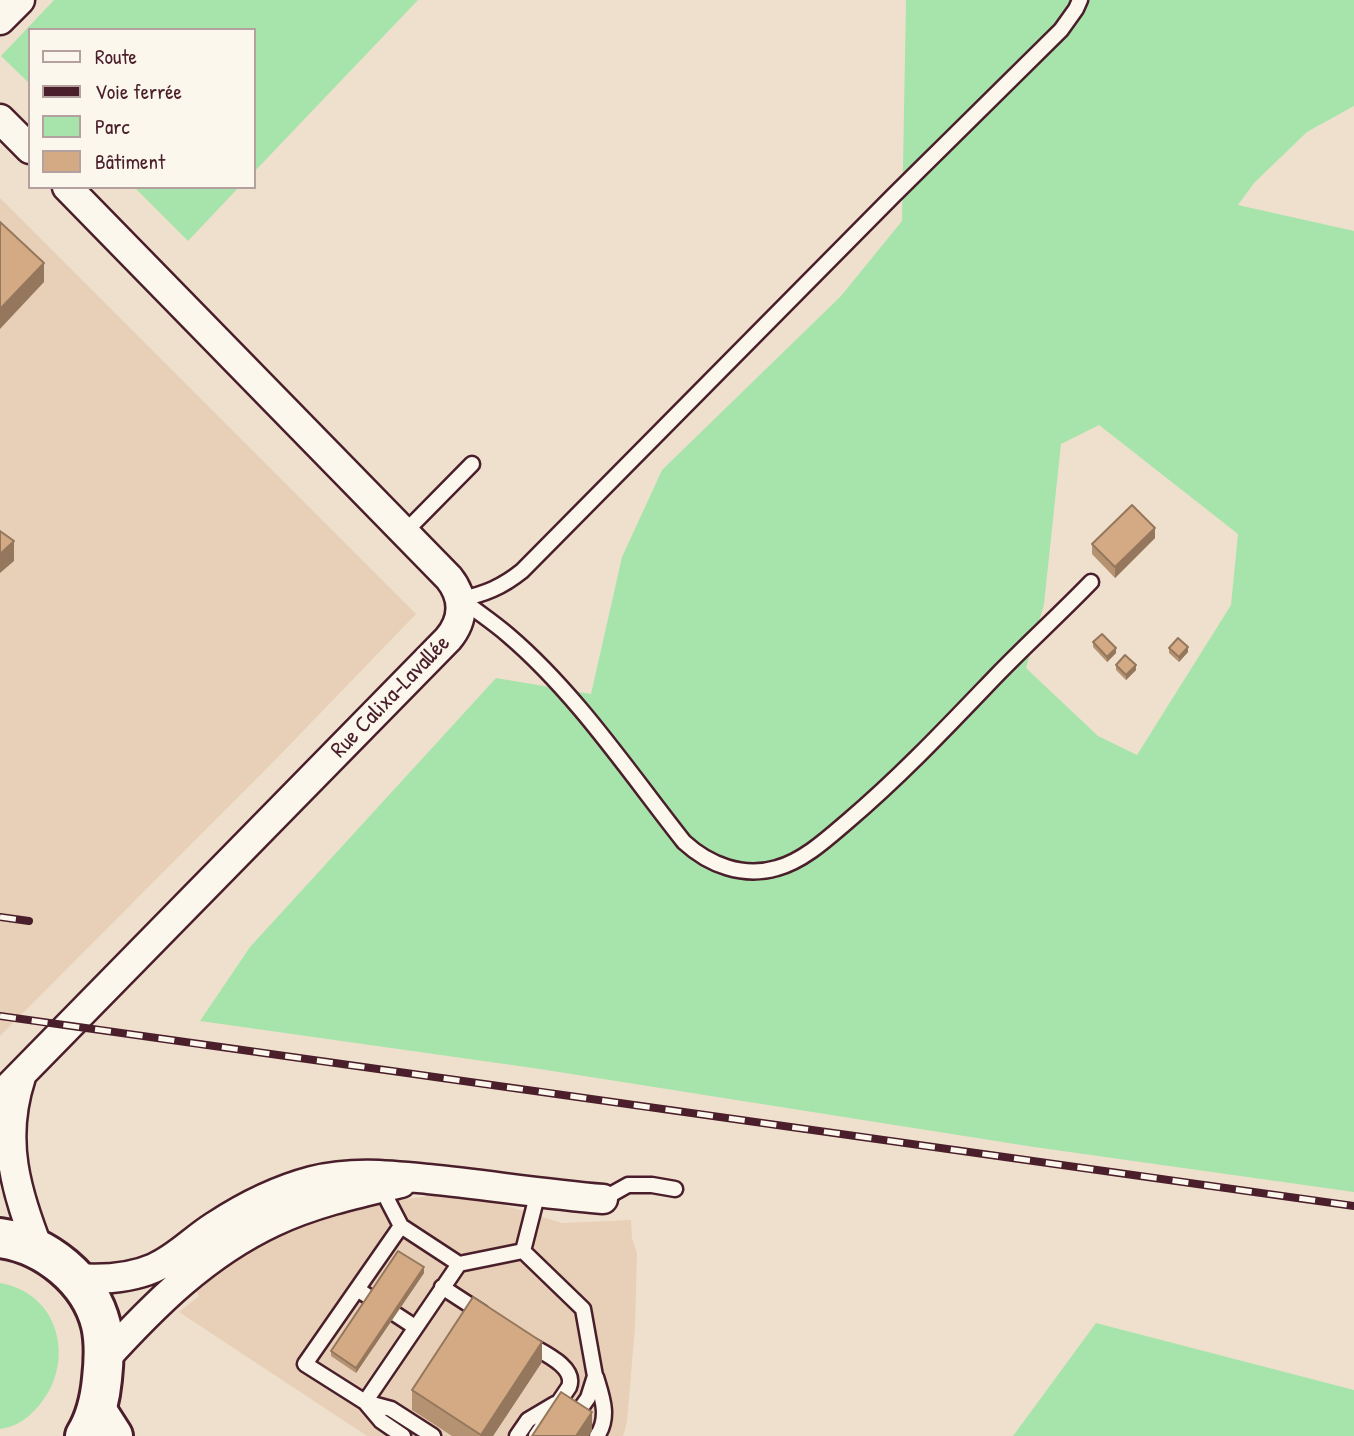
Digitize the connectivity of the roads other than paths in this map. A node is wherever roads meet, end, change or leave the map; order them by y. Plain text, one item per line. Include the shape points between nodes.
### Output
1 (20, 0) edge
2 (1080, 0) edge
3 (0, 20) edge
4 (0, 119) edge
5 (28, 147) edge
6 (69, 189) edge
7 (472, 464) dead end
8 (404, 533) junction
9 (1091, 582) dead end
10 (460, 599) junction
11 (22, 1074) junction
12 (0, 1096) edge
13 (383, 1180) junction
14 (675, 1189) dead end
15 (538, 1192) junction
16 (603, 1199) joint
17 (401, 1226) junction
18 (0, 1238) edge
19 (39, 1251) junction
20 (523, 1251) junction
21 (459, 1264) junction
22 (75, 1278) junction
23 (442, 1287) junction
24 (357, 1289) junction
25 (415, 1327) junction
26 (104, 1360) junction
27 (595, 1376) junction
28 (365, 1402) junction
29 (559, 1402) junction
30 (573, 1419) edge
31 (98, 1428) edge
32 (403, 1436) edge
33 (433, 1436) edge
34 (517, 1436) edge
35 (536, 1436) edge
36 (597, 1436) edge

1 - 3 street
2 - 10 lane via 1061,30 522,571 484,595
4 - 5 street
6 - 8 street
7 - 8 lane
8 - 10 street via 449,578
9 - 10 lane via 864,808 793,861 760,872 744,872 698,855 540,665
10 - 11 street, Rue Calixa-Lavallée via 458,624 449,638
11 - 12 street, Rue Calixa-Lavallée
11 - 19 street, Rue Calixa-Lavallée via 9,1117 8,1153
13 - 15 street via 428,1179
13 - 17 lane
13 - 22 street via 348,1174 288,1189 222,1222 169,1260 140,1273
13 - 26 street via 256,1231 184,1279
14 - 16 lane via 628,1185
15 - 16 street
15 - 20 lane
17 - 21 lane
17 - 24 lane
18 - 19 main road
19 - 22 main road
20 - 21 lane
20 - 27 lane via 583,1309
21 - 23 lane
22 - 26 main road via 100,1322
23 - 25 lane
23 - 29 lane via 568,1370 571,1383
24 - 25 lane
24 - 28 lane via 305,1364
25 - 28 lane
26 - 31 main road
27 - 30 lane via 588,1398
27 - 36 lane via 605,1407
28 - 32 lane
28 - 33 lane via 391,1409
29 - 34 lane via 528,1420
29 - 35 lane

